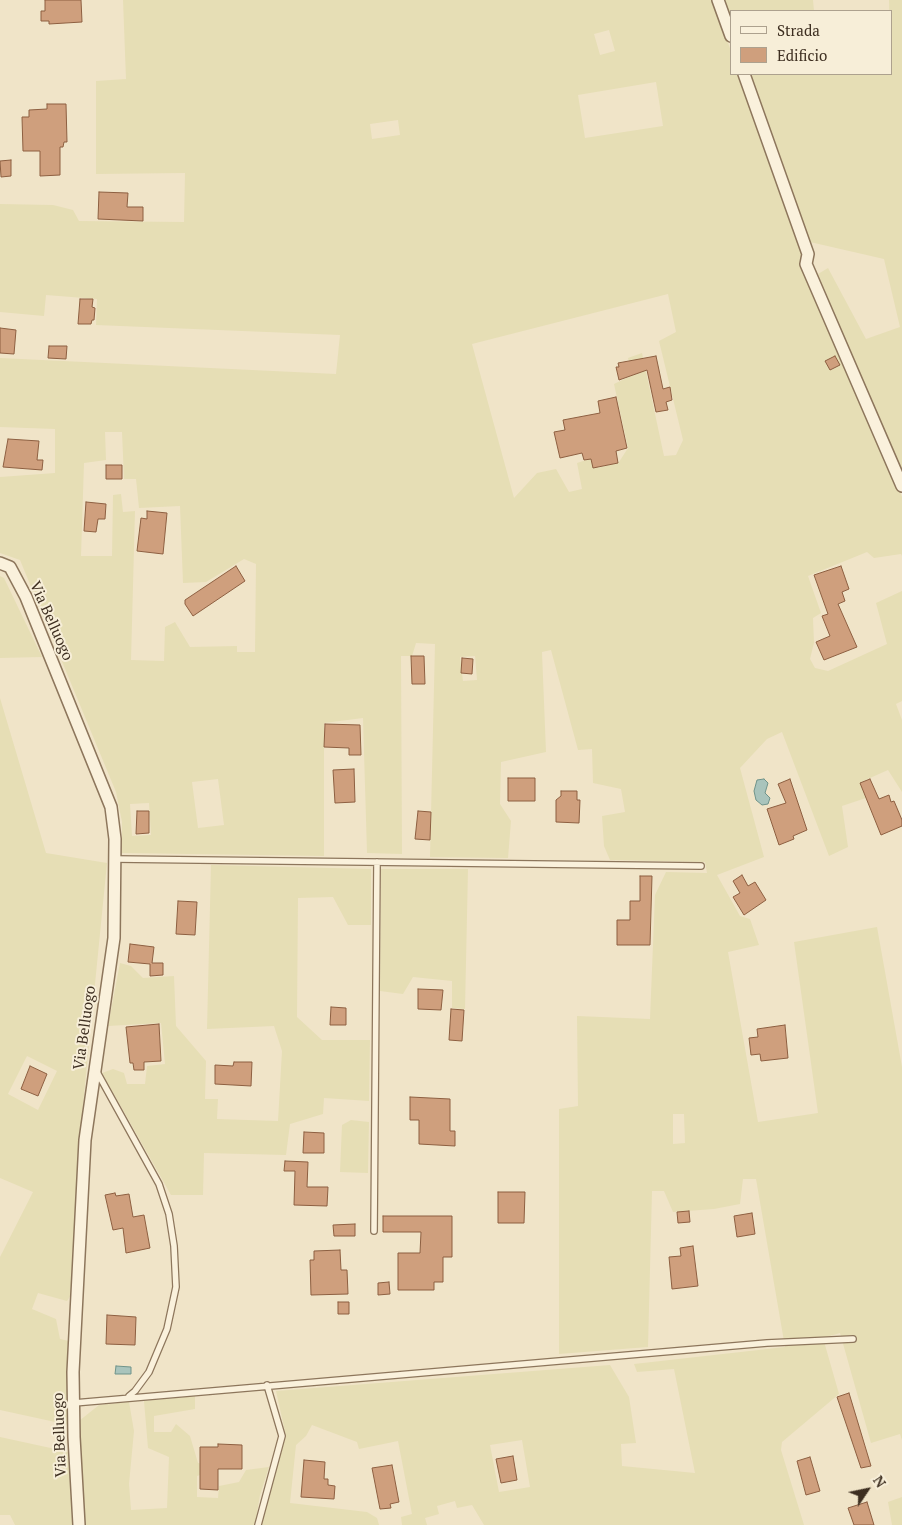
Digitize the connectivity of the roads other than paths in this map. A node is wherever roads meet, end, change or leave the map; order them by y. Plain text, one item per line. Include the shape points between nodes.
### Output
1 (718, 0) edge
2 (730, 33) edge
3 (744, 75) edge
4 (902, 486) edge
5 (0, 563) edge
6 (115, 859) junction
7 (377, 862) junction
8 (701, 866) dead end
9 (95, 1068) junction
10 (374, 1231) dead end
11 (853, 1338) dead end
12 (267, 1385) junction
13 (128, 1397) junction
14 (74, 1403) junction
15 (79, 1525) edge
16 (258, 1525) edge

1 - 2 street
3 - 4 street via 808,254 806,264
5 - 6 street, Via Belluogo via 10,568 26,597 96,765 112,807
6 - 7 lane
6 - 9 street, Via Belluogo via 114,938
7 - 8 lane
7 - 10 lane
9 - 13 lane via 159,1184 174,1246 176,1287 167,1329 149,1372
9 - 14 street, Via Belluogo via 85,1140
11 - 12 lane
12 - 13 lane
12 - 16 lane via 282,1436
13 - 14 lane
14 - 15 street, Via Belluogo

